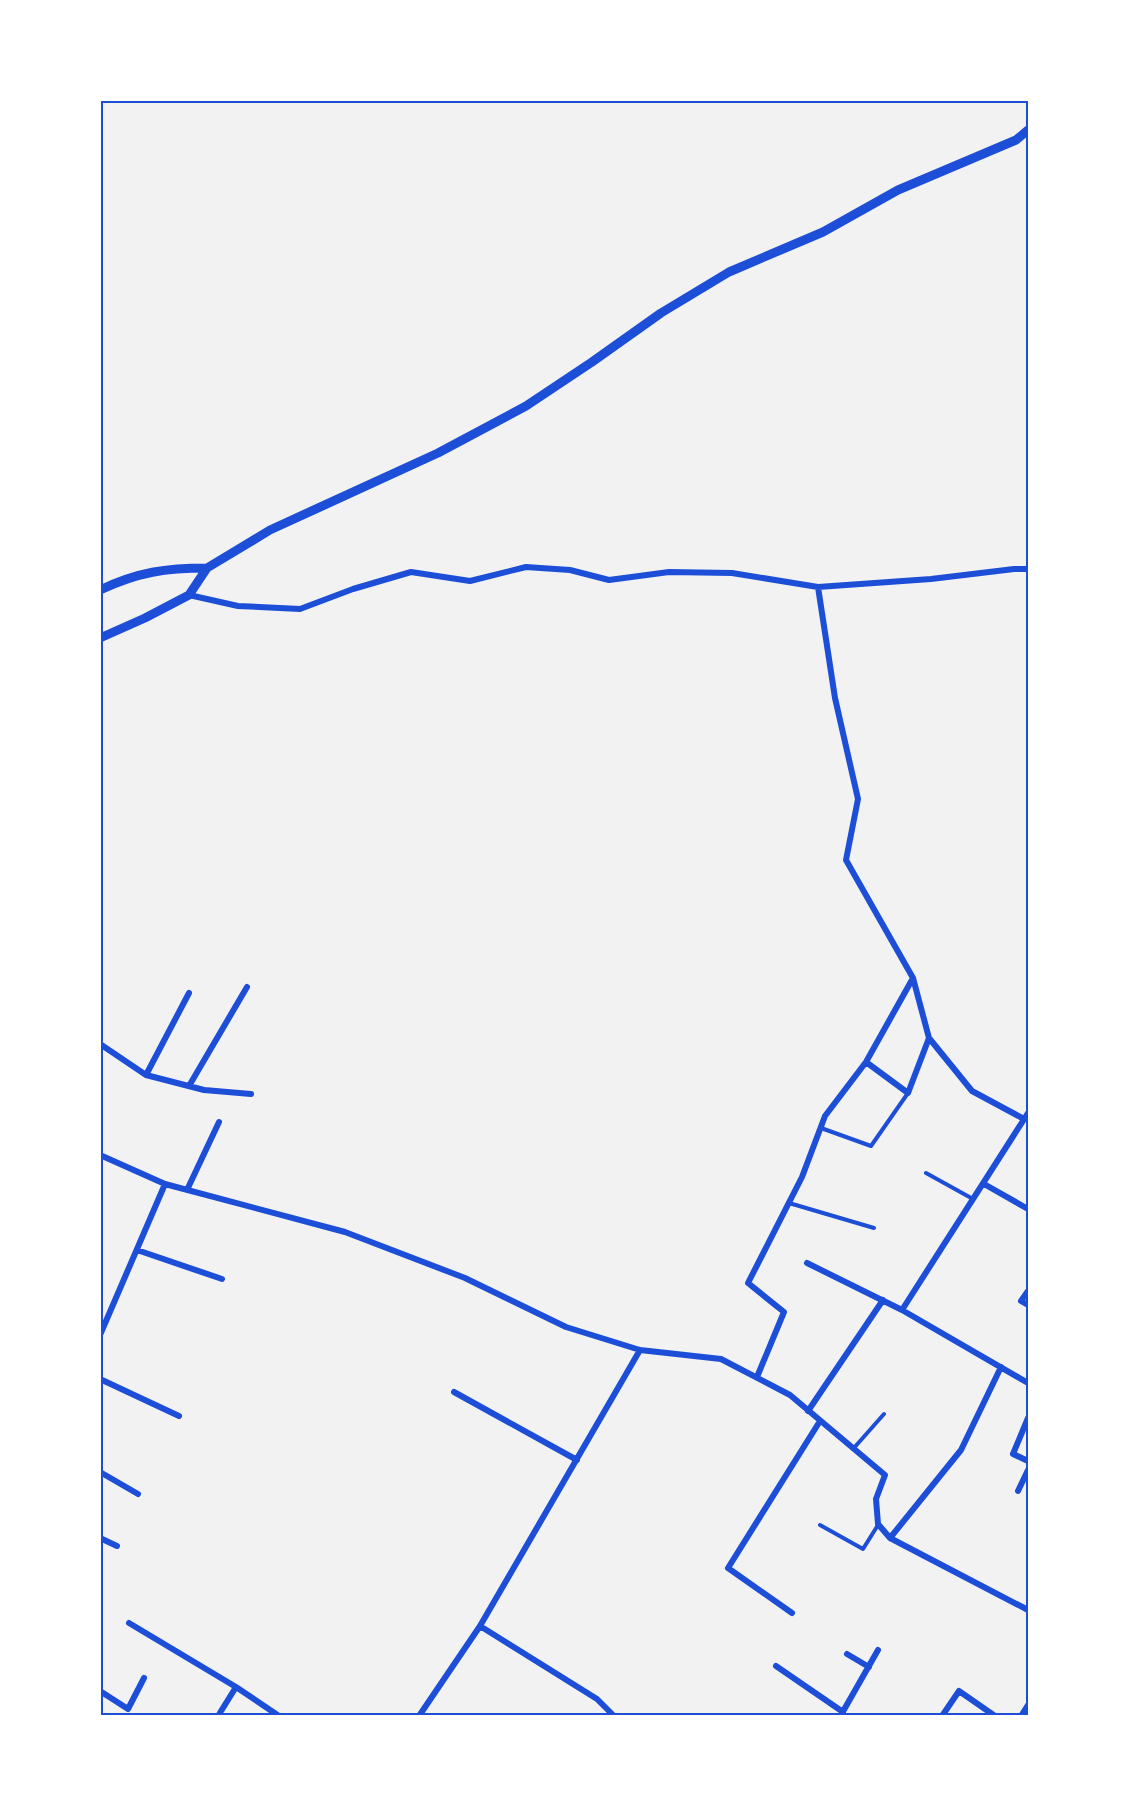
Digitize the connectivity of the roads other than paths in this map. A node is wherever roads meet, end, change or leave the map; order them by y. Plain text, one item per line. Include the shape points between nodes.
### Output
1 (1029, 130) edge
2 (207, 568) junction
3 (1029, 569) edge
4 (818, 587) junction
5 (100, 590) edge
6 (189, 595) junction
7 (100, 638) edge
8 (913, 978) junction
9 (247, 987) dead end
10 (189, 993) dead end
11 (930, 1038) junction
12 (100, 1044) edge
13 (866, 1062) junction
14 (146, 1075) junction
15 (189, 1086) junction
16 (908, 1093) junction
17 (251, 1094) dead end
18 (1029, 1113) edge
19 (1024, 1119) junction
20 (219, 1122) dead end
21 (821, 1128) junction
22 (100, 1155) edge
23 (926, 1173) dead end
24 (165, 1184) junction
25 (984, 1184) junction
26 (187, 1190) junction
27 (974, 1199) junction
28 (789, 1203) junction
29 (1029, 1209) edge
30 (874, 1228) dead end
31 (137, 1250) junction
32 (807, 1263) dead end
33 (222, 1279) dead end
34 (1029, 1291) edge
35 (883, 1300) junction
36 (1029, 1305) edge
37 (902, 1310) junction
38 (104, 1319) edge
39 (100, 1335) edge
40 (640, 1350) junction
41 (1001, 1367) junction
42 (757, 1377) junction
43 (100, 1379) edge
44 (1029, 1383) edge
45 (454, 1392) dead end
46 (808, 1411) junction
47 (884, 1414) dead end
48 (179, 1416) dead end
49 (1029, 1418) edge
50 (820, 1421) junction
51 (853, 1449) junction
52 (577, 1460) junction
53 (1029, 1461) edge
54 (1029, 1470) edge
55 (100, 1472) edge
56 (1018, 1491) dead end
57 (138, 1494) dead end
58 (878, 1524) junction
59 (820, 1525) dead end
60 (100, 1538) edge
61 (890, 1539) junction
62 (117, 1546) dead end
63 (1029, 1610) edge
64 (792, 1613) dead end
65 (129, 1623) dead end
66 (480, 1626) junction
67 (878, 1650) dead end
68 (846, 1654) dead end
69 (776, 1665) dead end
70 (869, 1667) junction
71 (144, 1678) dead end
72 (236, 1687) junction
73 (100, 1691) edge
74 (1029, 1706) edge
75 (842, 1714) edge
76 (218, 1716) edge
77 (279, 1716) edge
78 (419, 1716) edge
79 (614, 1716) edge
80 (942, 1716) edge
81 (995, 1716) edge
82 (1021, 1716) edge

1 - 2 street via 1016,140 898,190 823,232 729,272 661,312 526,406 438,453 270,530
2 - 5 street via 172,568 123,579
2 - 6 street
3 - 4 street
4 - 6 street via 732,573 669,572 609,580 570,570 526,567 470,581 411,572 300,609 238,606
4 - 8 street via 835,698 858,799 846,860
6 - 7 street
8 - 11 street
8 - 13 street
9 - 15 street
10 - 14 street
11 - 16 street
11 - 19 street via 972,1091
12 - 14 street
13 - 16 street
13 - 21 street via 825,1116
14 - 15 street
15 - 17 street
16 - 21 lane via 871,1146
18 - 19 street
19 - 25 street
20 - 26 street
21 - 28 street
22 - 24 street
23 - 27 lane
24 - 26 street
24 - 31 street
25 - 27 street
25 - 29 street
26 - 40 street via 345,1232 465,1278 567,1327
27 - 37 street
28 - 30 lane
28 - 42 street via 748,1283 784,1312
31 - 33 street
31 - 38 street
32 - 35 street
34 - 36 street via 1022,1301
35 - 37 street
35 - 46 street
37 - 41 street
38 - 39 street
40 - 42 street via 721,1359
40 - 52 street
41 - 44 street
41 - 61 street via 961,1450
42 - 46 street via 790,1395
43 - 48 street
45 - 52 street
46 - 50 street
47 - 51 lane
49 - 53 street via 1013,1454
50 - 51 street
50 - 64 street via 728,1568
51 - 58 street via 885,1475 876,1499
52 - 66 street
54 - 56 street
55 - 57 street
58 - 59 lane via 863,1549
58 - 61 street
60 - 62 street
61 - 63 street
65 - 72 street
66 - 78 street
66 - 79 street via 597,1699
67 - 70 street
68 - 70 street
69 - 75 street
70 - 75 street
71 - 73 street via 128,1709
72 - 76 street
72 - 77 street
74 - 82 street
80 - 81 street via 959,1691

